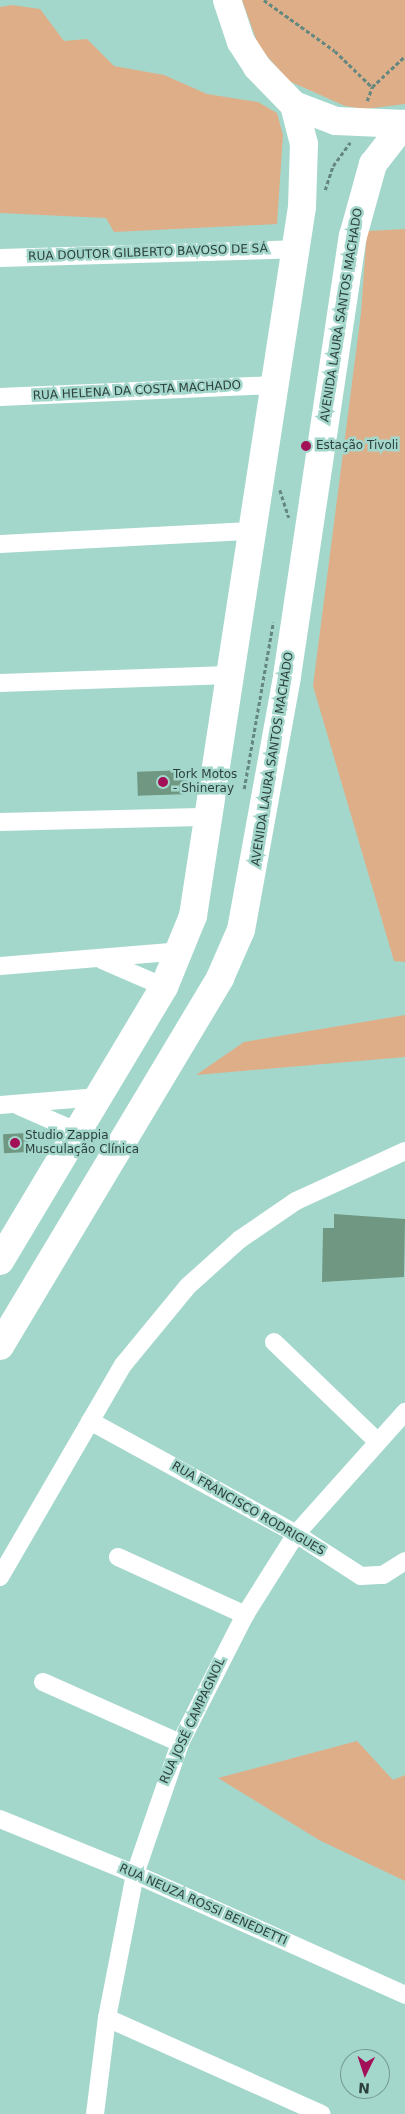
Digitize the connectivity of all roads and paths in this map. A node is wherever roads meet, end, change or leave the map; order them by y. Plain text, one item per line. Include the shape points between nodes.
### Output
1 (227, 0) edge
2 (264, 0) edge
3 (405, 56) edge
4 (372, 87) junction
5 (294, 105) junction
6 (404, 124) edge
7 (362, 125) junction
8 (295, 248) junction
9 (0, 258) edge
10 (274, 385) junction
11 (0, 397) edge
12 (251, 531) junction
13 (0, 544) edge
14 (230, 675) junction
15 (0, 683) edge
16 (210, 817) junction
17 (0, 822) edge
18 (182, 951) junction
19 (100, 959) junction
20 (0, 966) edge
21 (164, 987) junction
22 (99, 1097) junction
23 (8, 1105) edge
24 (78, 1132) junction
25 (405, 1151) edge
26 (4, 1250) edge
27 (274, 1342) dead end
28 (0, 1346) edge
29 (405, 1412) edge
30 (90, 1421) junction
31 (376, 1440) junction
32 (296, 1534) junction
33 (118, 1557) dead end
34 (405, 1561) edge
35 (0, 1577) edge
36 (245, 1615) junction
37 (43, 1682) dead end
38 (180, 1743) junction
39 (0, 1819) edge
40 (135, 1874) junction
41 (405, 1995) edge
42 (107, 2018) junction
43 (95, 2114) edge
44 (322, 2114) edge

1 - 5 main road via 241,42 257,67
2 - 4 path via 335,51
3 - 4 path
4 - 7 path
5 - 7 main road via 336,121
5 - 8 main road via 304,168
6 - 7 main road
6 - 28 main road, AVENIDA LAURA SANTOS MACHADO via 373,164 353,236 287,676 242,930 220,978
8 - 9 street, RUA DOUTOR GILBERTO BAVOSO DE SÁ
8 - 10 main road
10 - 11 street, RUA HELENA DA COSTA MACHADO
10 - 12 main road
12 - 13 street
12 - 14 main road
14 - 15 street
14 - 16 main road
16 - 17 street
16 - 18 main road via 193,916
18 - 19 street
18 - 21 main road
19 - 20 street
19 - 21 street
21 - 22 main road
22 - 23 street
22 - 24 main road
23 - 24 street
24 - 26 main road
25 - 30 street via 296,1201 212,1262 143,1338
27 - 31 street
29 - 31 street, RUA JOSÉ CAMPAGNOL
30 - 32 street, RUA FRANCISCO RODRIGUES
30 - 35 street
31 - 32 street, RUA JOSÉ CAMPAGNOL
32 - 34 street, RUA FRANCISCO RODRIGUES via 361,1576 383,1575
32 - 36 street, RUA JOSÉ CAMPAGNOL
33 - 36 street
36 - 38 street, RUA JOSÉ CAMPAGNOL
37 - 38 street
38 - 40 street, RUA JOSÉ CAMPAGNOL
39 - 40 street, RUA NEUZA ROSSI BENEDETTI
40 - 41 street, RUA NEUZA ROSSI BENEDETTI
40 - 42 street, RUA JOSÉ CAMPAGNOL
42 - 43 street, RUA JOSÉ CAMPAGNOL
42 - 44 street

